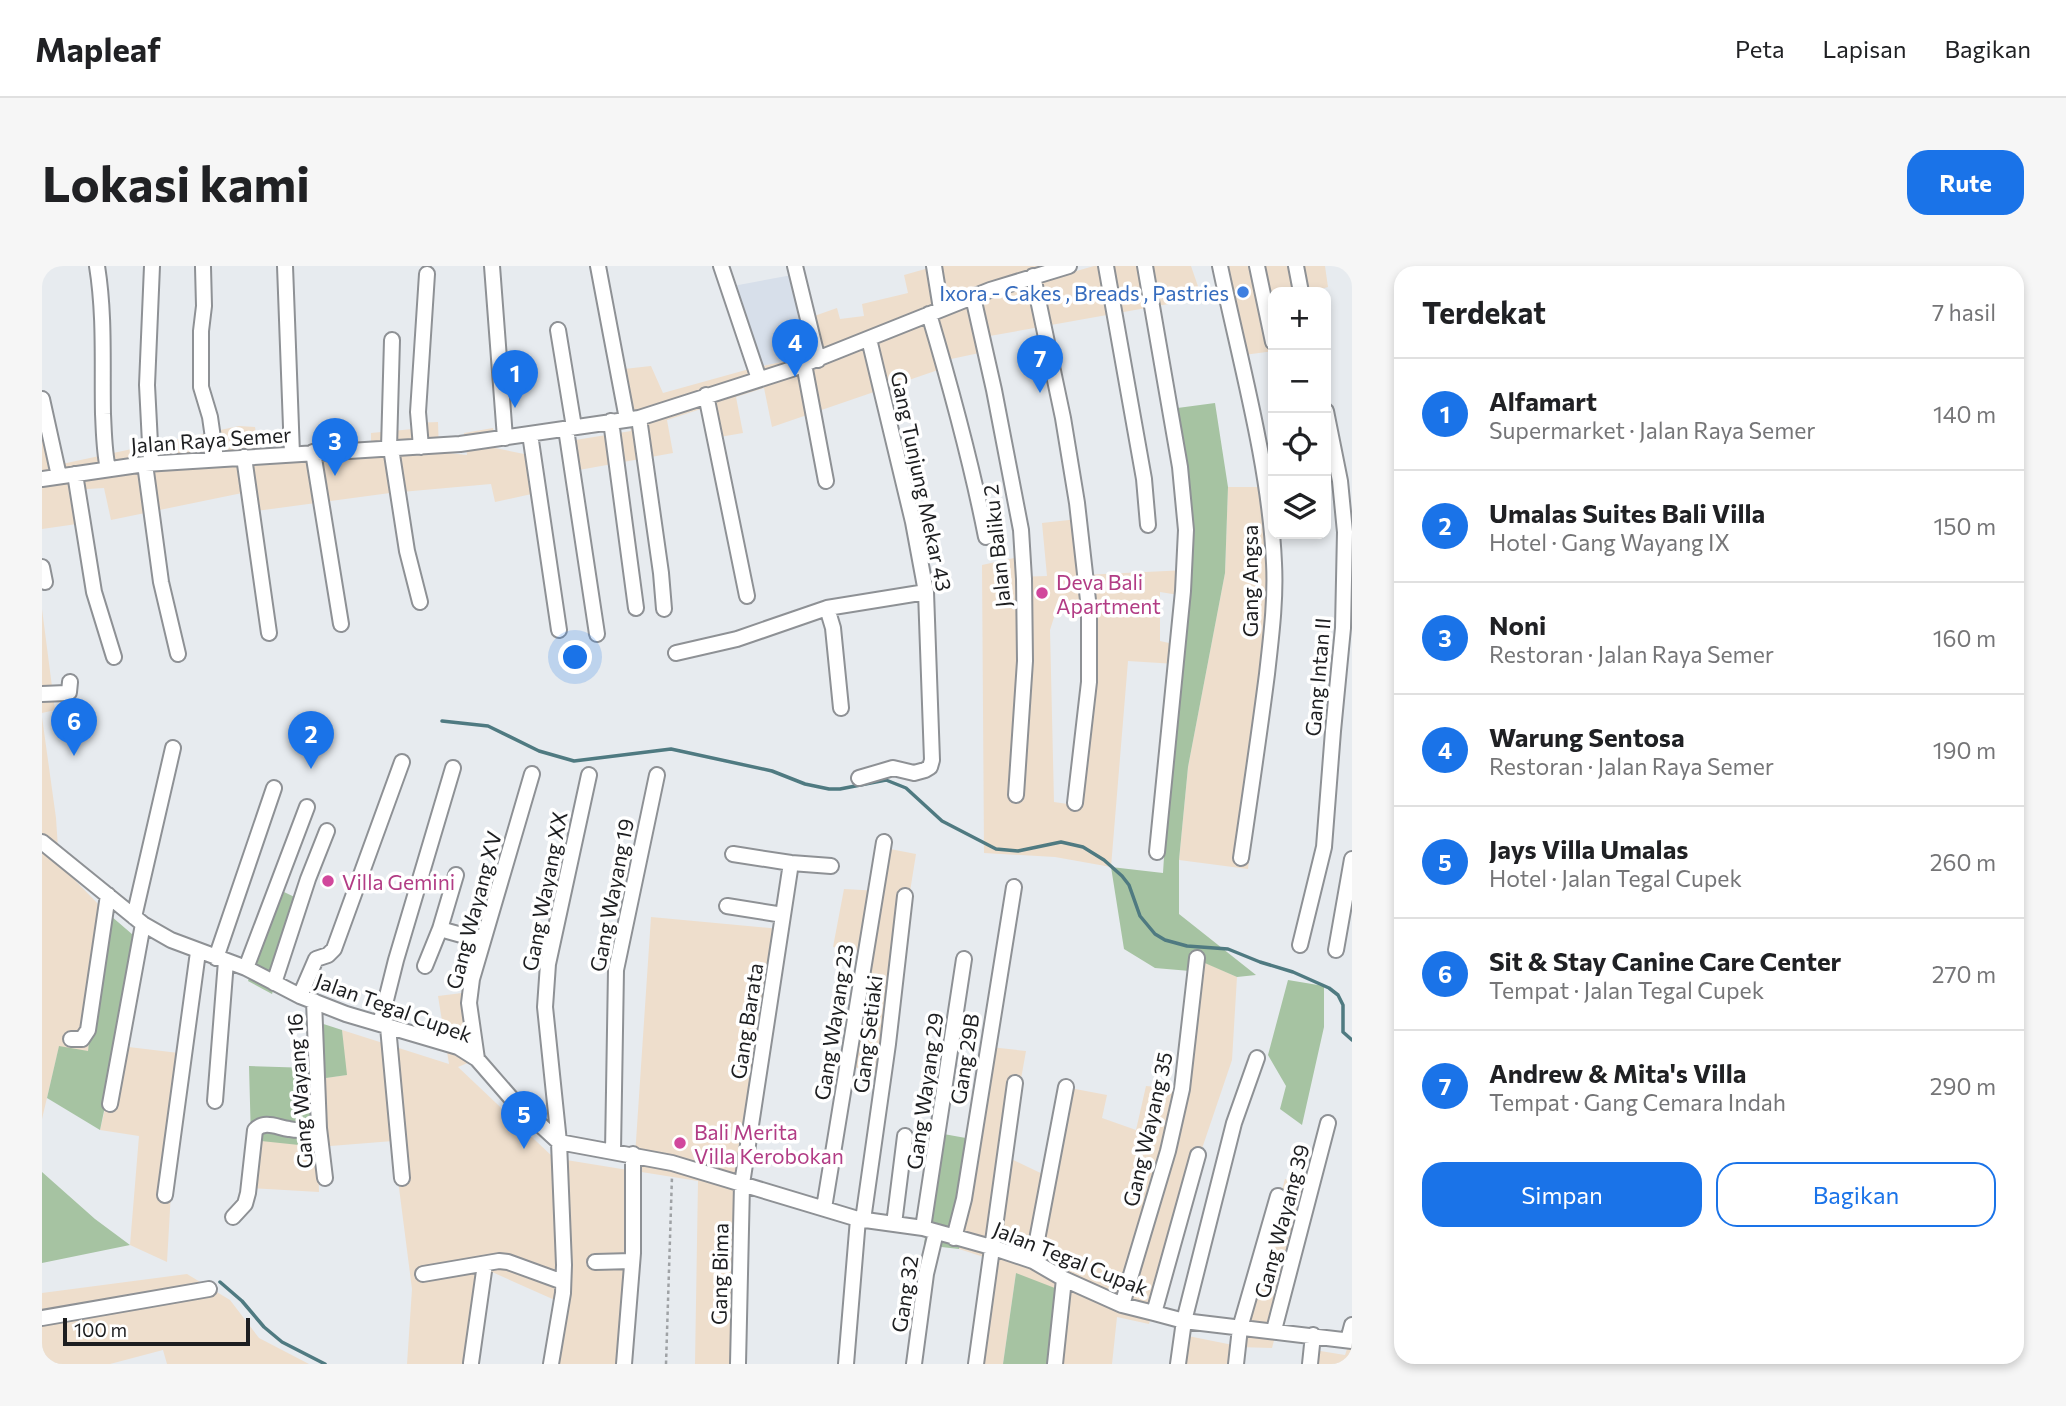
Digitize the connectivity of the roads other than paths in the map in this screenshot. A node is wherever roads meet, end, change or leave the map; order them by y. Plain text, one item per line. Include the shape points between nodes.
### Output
1 (97, 266) edge
2 (152, 266) edge
3 (285, 266) edge
4 (492, 266) edge
5 (598, 266) edge
6 (721, 266) edge
7 (795, 266) edge
8 (934, 266) edge
9 (1069, 266) edge
10 (1106, 266) edge
11 (1145, 266) edge
12 (1220, 266) edge
13 (1257, 266) edge
14 (1296, 266) edge
15 (203, 267) edge
16 (427, 274) dead end
17 (1033, 275) junction
18 (1300, 287) edge
19 (973, 297) junction
20 (935, 312) junction
21 (1268, 318) edge
22 (558, 330) dead end
23 (869, 339) junction
24 (392, 340) dead end
25 (811, 362) junction
26 (759, 379) junction
27 (706, 395) junction
28 (42, 398) edge
29 (1327, 413) edge
30 (633, 418) junction
31 (611, 421) junction
32 (570, 428) junction
33 (530, 434) junction
34 (505, 438) junction
35 (421, 447) junction
36 (390, 448) junction
37 (313, 452) junction
38 (292, 454) junction
39 (244, 457) junction
40 (216, 459) junction
41 (148, 463) junction
42 (108, 469) junction
43 (75, 474) junction
44 (59, 476) junction
45 (42, 479) edge
46 (1346, 479) edge
47 (826, 481) dead end
48 (1148, 525) dead end
49 (985, 537) dead end
50 (926, 592) junction
51 (747, 596) dead end
52 (420, 602) dead end
53 (636, 608) dead end
54 (827, 608) junction
55 (664, 609) dead end
56 (341, 624) dead end
57 (559, 630) dead end
58 (269, 633) dead end
59 (597, 634) dead end
60 (676, 653) dead end
61 (178, 654) dead end
62 (114, 657) dead end
63 (70, 682) dead end
64 (42, 694) edge
65 (841, 708) dead end
66 (173, 748) dead end
67 (402, 762) dead end
68 (453, 768) dead end
69 (532, 774) dead end
70 (589, 775) dead end
71 (657, 775) dead end
72 (859, 778) dead end
73 (274, 788) dead end
74 (1016, 795) dead end
75 (1076, 803) dead end
76 (307, 807) dead end
77 (327, 831) dead end
78 (42, 842) edge
79 (884, 842) dead end
80 (1157, 852) dead end
81 (733, 854) dead end
82 (1241, 858) dead end
83 (1352, 859) edge
84 (791, 863) junction
85 (831, 866) dead end
86 (456, 875) dead end
87 (1014, 887) dead end
88 (108, 895) junction
89 (905, 896) dead end
90 (727, 906) dead end
91 (783, 915) junction
92 (139, 920) junction
93 (440, 929) junction
94 (483, 941) junction
95 (1300, 945) dead end
96 (1336, 950) dead end
97 (198, 952) junction
98 (1197, 958) dead end
99 (221, 959) junction
100 (964, 959) dead end
101 (425, 966) dead end
102 (246, 968) junction
103 (274, 983) junction
104 (307, 998) junction
105 (384, 1025) junction
106 (71, 1039) dead end
107 (1257, 1058) dead end
108 (477, 1059) junction
109 (1014, 1083) dead end
110 (1066, 1087) dead end
111 (215, 1101) dead end
112 (110, 1104) dead end
113 (1328, 1123) dead end
114 (318, 1128) junction
115 (905, 1136) dead end
116 (559, 1142) junction
117 (613, 1151) junction
118 (633, 1154) junction
119 (1198, 1155) dead end
120 (325, 1178) dead end
121 (402, 1178) dead end
122 (742, 1184) junction
123 (165, 1195) dead end
124 (1278, 1196) dead end
125 (824, 1208) junction
126 (233, 1217) dead end
127 (861, 1219) junction
128 (894, 1224) junction
129 (930, 1230) junction
130 (954, 1238) junction
131 (991, 1247) junction
132 (632, 1261) junction
133 (1033, 1261) junction
134 (595, 1262) dead end
135 (485, 1264) junction
136 (423, 1274) dead end
137 (1064, 1279) junction
138 (563, 1282) junction
139 (209, 1289) dead end
140 (1122, 1305) junction
141 (1154, 1313) junction
142 (42, 1318) edge
143 (1184, 1321) junction
144 (1352, 1325) edge
145 (1240, 1328) junction
146 (1274, 1330) junction
147 (1313, 1335) junction
148 (1350, 1340) edge
149 (471, 1363) edge
150 (551, 1364) edge
151 (624, 1364) edge
152 (738, 1364) edge
153 (846, 1364) edge
154 (914, 1364) edge
155 (976, 1364) edge
156 (1055, 1364) edge
157 (1178, 1364) edge
158 (1236, 1364) edge
159 (1310, 1364) edge

1 - 42 street
2 - 41 street
3 - 38 street
4 - 34 street
5 - 30 street
6 - 26 street
7 - 25 street
8 - 20 street
9 - 17 street, Jalan Raya Semer
10 - 48 street
11 - 80 street via 1180,467 1186,530
12 - 82 street, Gang Angsa via 1270,512 1274,565 1269,657
13 - 21 street
14 - 18 street
15 - 40 street via 201,387
16 - 35 street via 418,412
17 - 19 street, Jalan Raya Semer
17 - 75 street via 1065,430 1089,609 1088,693
19 - 20 street, Jalan Raya Semer
19 - 74 street, Jalan Baliku 2 via 1021,530 1025,661
20 - 23 street, Jalan Raya Semer
20 - 49 street
22 - 32 street
23 - 25 street, Jalan Raya Semer
23 - 50 street, Gang Tunjung Mekar 43 via 914,522
24 - 36 street
25 - 26 street, Jalan Raya Semer
25 - 47 street
26 - 27 street, Jalan Raya Semer
27 - 30 street, Jalan Raya Semer
27 - 51 street
28 - 44 street
29 - 46 street, Gang Intan II
30 - 31 street, Jalan Raya Semer
30 - 55 street via 662,573
31 - 32 street, Jalan Raya Semer
31 - 53 street
32 - 33 street, Jalan Raya Semer
32 - 59 street
33 - 34 street, Jalan Raya Semer
33 - 57 street
34 - 35 street, Jalan Raya Semer
35 - 36 street, Jalan Raya Semer
36 - 37 street, Jalan Raya Semer
36 - 52 street
37 - 38 street, Jalan Raya Semer
37 - 56 street
38 - 39 street, Jalan Raya Semer
39 - 40 street, Jalan Raya Semer
39 - 58 street
40 - 41 street, Jalan Raya Semer
41 - 42 street, Jalan Raya Semer
41 - 61 street via 161,582
42 - 43 street, Jalan Raya Semer
43 - 44 street, Jalan Raya Semer
43 - 62 street via 94,592
44 - 45 street, Jalan Raya Semer
46 - 95 street, Gang Intan II via 1343,628 1324,847
50 - 54 street
50 - 72 street, Gang Tunjung Mekar 43 via 930,767 915,773 893,768
54 - 60 street via 737,639
54 - 65 street
63 - 64 street via 69,692
66 - 92 street
67 - 104 street via 334,949 316,959
68 - 105 street via 396,960
69 - 94 street, Gang Wayang XV
70 - 116 street, Gang Wayang XX via 548,964 545,1007
71 - 117 street, Gang Wayang 19 via 616,970
73 - 99 street
76 - 102 street
77 - 103 street
78 - 88 street, Jalan Tegal Cupek
79 - 125 street, Gang Wayang 23
81 - 84 street
83 - 96 street
84 - 85 street
84 - 91 street, Gang Barata
86 - 93 street
87 - 130 street, Gang 29B
88 - 92 street, Jalan Tegal Cupek
88 - 106 street via 88,1030 82,1038
89 - 127 street, Gang Setiaki
90 - 91 street
91 - 122 street, Gang Barata
92 - 97 street, Jalan Tegal Cupek
92 - 112 street
93 - 94 street
93 - 101 street
94 - 108 street, Gang Wayang XV via 470,991
97 - 99 street, Jalan Tegal Cupek
97 - 123 street
98 - 140 street, Gang Wayang 35 via 1182,1089
99 - 102 street, Jalan Tegal Cupek
99 - 111 street
100 - 129 street, Gang Wayang 29
102 - 103 street, Jalan Tegal Cupek
103 - 104 street, Jalan Tegal Cupek
104 - 105 street, Jalan Tegal Cupek
104 - 114 street, Gang Wayang 16
105 - 108 street, Jalan Tegal Cupek via 458,1047
105 - 121 street
107 - 143 street via 1234,1123
108 - 116 street, Jalan Tegal Cupek
109 - 131 street
110 - 133 street
113 - 146 street, Gang Wayang 39
114 - 120 street, Gang Wayang 16
114 - 126 street via 267,1124 255,1130 248,1193
115 - 128 street
116 - 117 street
116 - 138 street, Gang Wayang XX
117 - 118 street
118 - 122 street
118 - 132 street
119 - 141 street
122 - 125 street
122 - 152 street, Gang Bima
124 - 145 street
125 - 127 street
127 - 128 street, Jalan Tegal Cupak
127 - 153 street, Gang Setiaki
128 - 129 street, Jalan Tegal Cupak
129 - 130 street, Jalan Tegal Cupak
129 - 154 street, Gang 32
130 - 131 street, Jalan Tegal Cupak
131 - 133 street, Jalan Tegal Cupak
131 - 155 street
132 - 134 street
132 - 151 street
133 - 137 street, Jalan Tegal Cupak
135 - 136 street
135 - 138 street via 508,1262
135 - 149 street
137 - 140 street, Jalan Tegal Cupak
137 - 156 street
138 - 150 street, Gang Wayang XX
139 - 142 street
140 - 141 street, Jalan Tegal Cupak
141 - 143 street, Jalan Tegal Cupak
143 - 145 street, Jalan Tegal Cupak
143 - 157 street
144 - 148 street
145 - 146 street, Jalan Tegal Cupak
145 - 158 street
146 - 147 street, Jalan Tegal Cupak
147 - 148 street, Jalan Tegal Cupak
147 - 159 street

